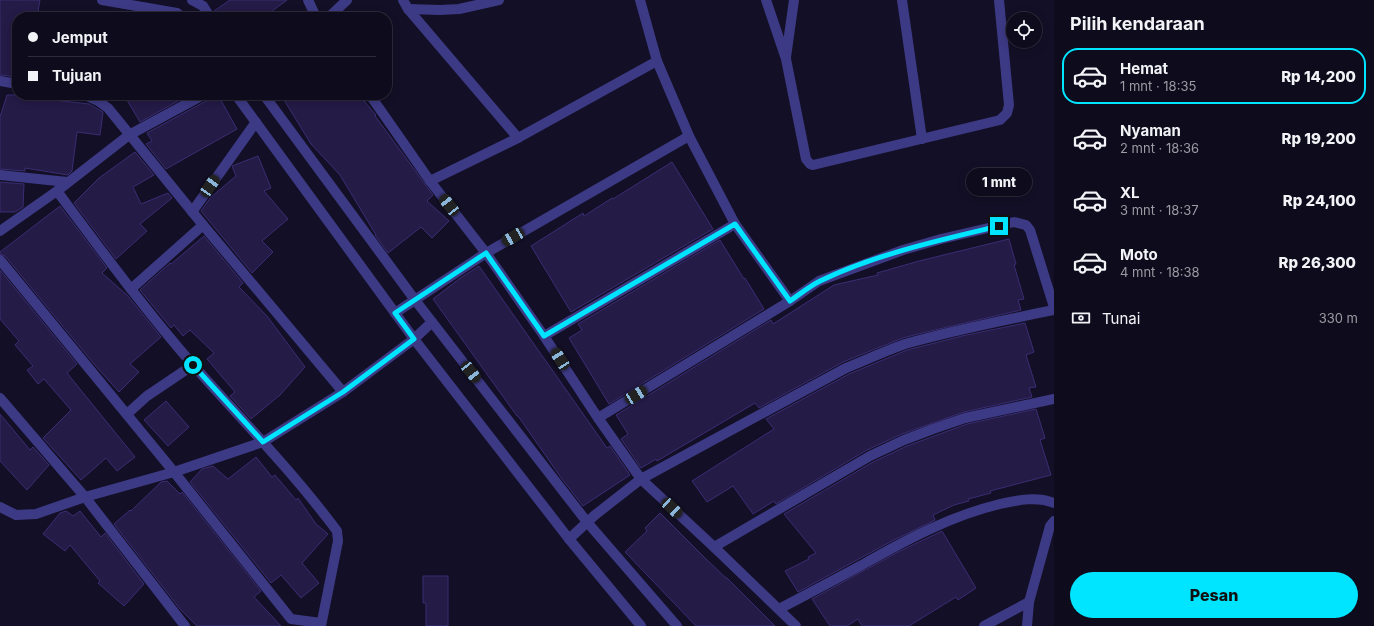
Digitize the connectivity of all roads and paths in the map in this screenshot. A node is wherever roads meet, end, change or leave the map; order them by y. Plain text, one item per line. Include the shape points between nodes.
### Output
1 (102, 0) edge
2 (192, 0) edge
3 (308, 0) edge
4 (347, 0) edge
5 (499, 0) edge
6 (640, 0) edge
7 (766, 0) edge
8 (794, 0) edge
9 (902, 0) edge
10 (999, 0) edge
11 (406, 4) edge
12 (171, 12) edge
13 (207, 12) edge
14 (314, 12) edge
15 (334, 12) edge
16 (786, 59) junction
17 (657, 61) junction
18 (0, 81) edge
19 (12, 83) edge
20 (96, 100) edge
21 (194, 100) edge
22 (240, 100) edge
23 (268, 100) edge
24 (373, 100) edge
25 (256, 122) junction
26 (129, 135) junction
27 (688, 136) junction
28 (518, 138) junction
29 (922, 139) junction
30 (0, 175) edge
31 (430, 181) junction
32 (67, 182) junction
33 (56, 191) junction
34 (192, 212) junction
35 (735, 224) junction
36 (203, 225) junction
37 (0, 231) edge
38 (486, 253) junction
39 (0, 260) edge
40 (131, 289) junction
41 (415, 300) junction
42 (790, 301) junction
43 (1054, 308) edge
44 (395, 313) junction
45 (432, 322) junction
46 (544, 336) junction
47 (414, 339) junction
48 (193, 365) junction
49 (343, 392) junction
50 (0, 398) edge
51 (1054, 399) edge
52 (127, 414) junction
53 (598, 418) junction
54 (263, 442) junction
55 (174, 472) junction
56 (641, 479) junction
57 (85, 497) junction
58 (1054, 503) edge
59 (0, 507) edge
60 (1054, 521) edge
61 (587, 522) junction
62 (569, 539) junction
63 (714, 547) junction
64 (1029, 602) junction
65 (779, 610) junction
66 (321, 624) edge
67 (185, 626) edge
68 (641, 626) edge
69 (677, 626) edge
70 (796, 626) edge
71 (984, 626) edge
72 (1027, 626) edge

1 - 12 street
2 - 13 street via 203,6
3 - 14 street
4 - 15 street
5 - 11 street via 459,9 440,10
6 - 17 street
7 - 16 street
8 - 16 street
9 - 29 street
10 - 29 street via 1009,105 1007,113 1000,120
11 - 28 street
16 - 29 street via 806,159 810,164 816,165
17 - 27 street
17 - 28 street
18 - 19 street
20 - 26 street via 108,108
21 - 26 street
22 - 25 street
23 - 41 street
24 - 31 street
25 - 34 street
25 - 44 street
26 - 32 street
26 - 34 street
27 - 35 street
27 - 38 street
28 - 31 street
30 - 32 street
31 - 38 street
32 - 33 street
33 - 37 street
33 - 40 street
34 - 36 street
35 - 42 street
35 - 46 street
36 - 40 street
36 - 49 street
38 - 41 street
38 - 46 street
39 - 52 street
40 - 48 street
41 - 44 street
41 - 45 street
42 - 43 street via 819,281 883,257 941,239 1014,222 1026,225 1030,230
42 - 53 street
43 - 56 street via 937,336 878,354 846,368
44 - 47 street
45 - 47 street
45 - 61 street
46 - 53 street
47 - 49 street
47 - 62 street
48 - 52 street via 147,396
48 - 54 street
49 - 54 street
50 - 57 street
51 - 63 street via 966,418 904,440 870,456
52 - 55 street
53 - 56 street
54 - 55 street
54 - 66 street via 337,531 338,541
55 - 57 street
55 - 66 street via 291,619
56 - 61 street
56 - 63 street
57 - 59 street via 36,514 16,515
57 - 67 street
58 - 65 street via 1033,498 1011,501 981,508 950,520 914,536
60 - 64 street via 1050,526
61 - 62 street
61 - 69 street
62 - 68 street
63 - 65 street
64 - 71 street
64 - 72 street
65 - 70 street

